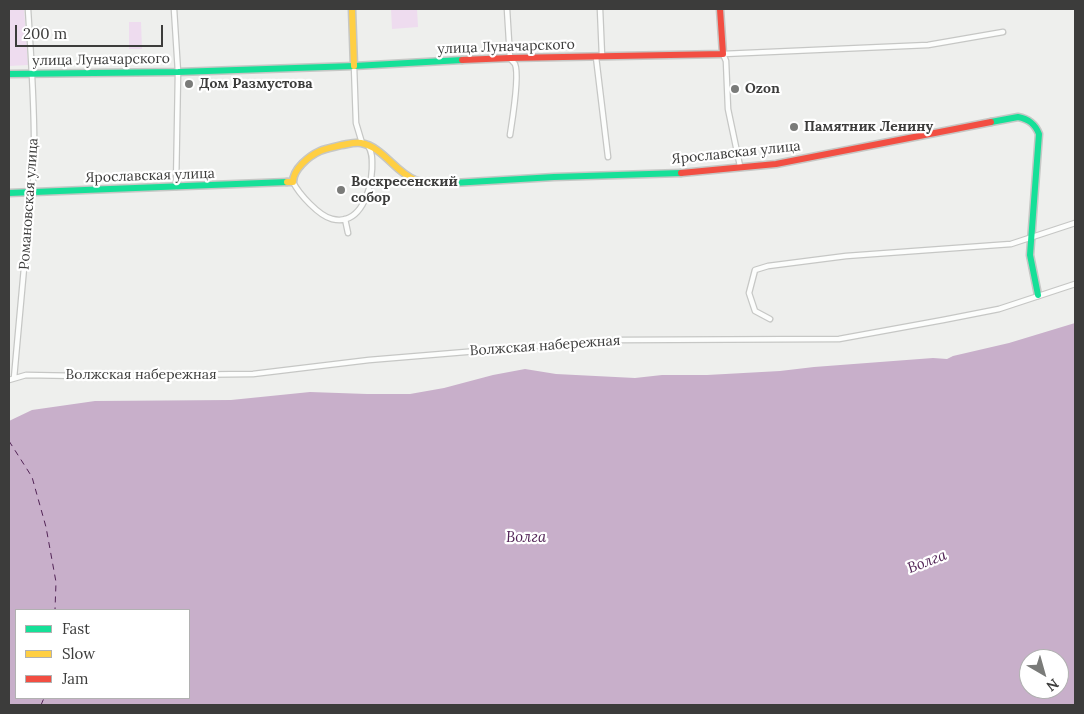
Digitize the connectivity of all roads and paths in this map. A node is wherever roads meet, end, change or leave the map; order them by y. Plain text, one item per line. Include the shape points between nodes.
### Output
1 (28, 9) edge
2 (174, 9) edge
3 (352, 9) edge
4 (506, 9) edge
5 (600, 9) edge
6 (720, 9) edge
7 (1003, 32) dead end
8 (723, 54) junction
9 (599, 56) junction
10 (510, 58) junction
11 (354, 66) junction
12 (178, 72) junction
13 (32, 73) junction
14 (9, 74) edge
15 (510, 135) dead end
16 (365, 145) junction
17 (608, 157) dead end
18 (740, 166) junction
19 (293, 182) junction
20 (176, 187) junction
21 (9, 193) edge
22 (33, 193) junction
23 (345, 219) junction
24 (1075, 223) edge
25 (348, 233) dead end
26 (1030, 237) junction
27 (1075, 284) edge
28 (1038, 295) junction
29 (770, 319) dead end
30 (14, 378) junction
31 (9, 380) edge

1 - 13 street, Романовская улица
2 - 12 street
3 - 11 street
4 - 10 street
5 - 9 street
6 - 8 street
7 - 8 street, улица Луначарского via 928,45
8 - 9 street, улица Луначарского
8 - 18 street via 728,109
9 - 10 street, улица Луначарского
9 - 17 street
10 - 11 street, улица Луначарского
10 - 15 street via 516,74
11 - 12 street, улица Луначарского
11 - 16 street via 356,123
12 - 13 street, улица Луначарского
12 - 20 street
13 - 14 street, улица Луначарского
13 - 22 street, Романовская улица
16 - 18 street, Ярославская улица via 377,150 407,176 435,183 677,173
16 - 19 street via 341,144 318,152 300,166
16 - 23 street via 372,154 369,190 362,205
18 - 26 street, Ярославская улица via 776,164 1018,117 1034,124 1039,134
19 - 20 street, Ярославская улица
19 - 23 street via 323,215
20 - 22 street, Ярославская улица
21 - 22 street, Ярославская улица
22 - 30 street, Романовская улица
23 - 25 street
24 - 26 street
26 - 28 street, Ярославская улица
26 - 29 street via 1011,244 846,256 755,270 750,293 755,311
27 - 28 street, Волжская набережная
28 - 30 street, Волжская набережная via 999,309 839,339 618,340 369,360 253,374 26,375
30 - 31 street, Волжская набережная

